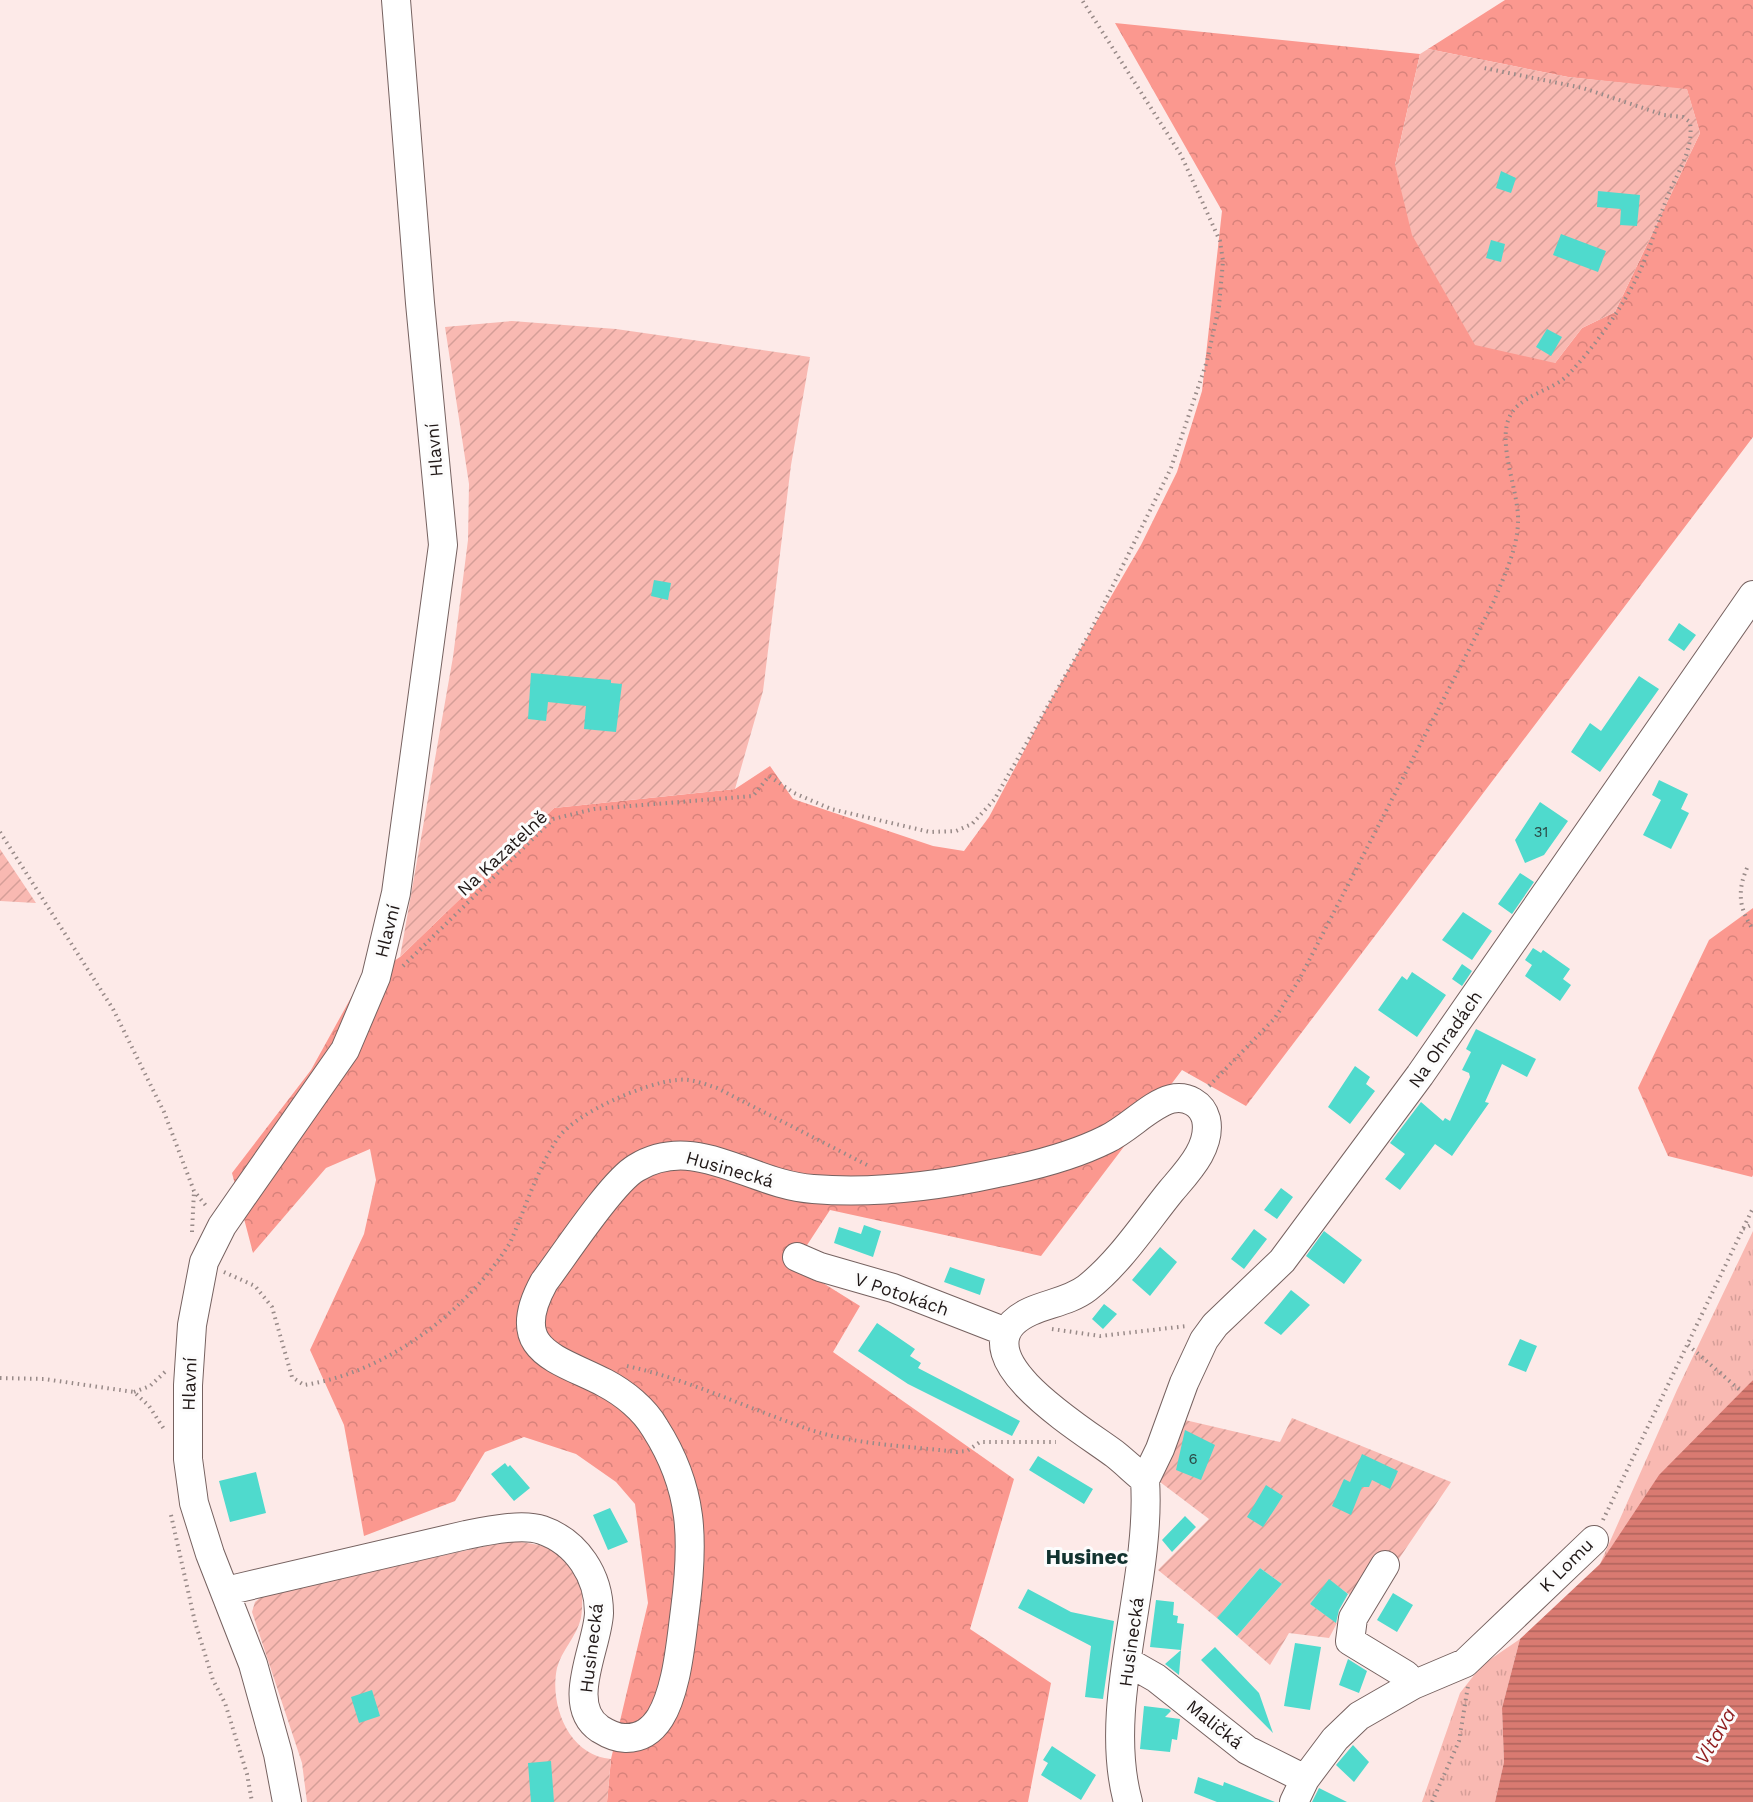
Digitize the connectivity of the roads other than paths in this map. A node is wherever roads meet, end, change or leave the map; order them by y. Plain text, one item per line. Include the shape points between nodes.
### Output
1 (396, 0) edge
2 (1753, 596) edge
3 (797, 1257) dead end
4 (1016, 1323) junction
5 (1144, 1480) junction
6 (1594, 1540) road end
7 (1385, 1565) dead end
8 (226, 1590) junction
9 (1128, 1662) junction
10 (1412, 1686) junction
11 (1299, 1790) edge
12 (287, 1802) edge
13 (1128, 1802) edge

1 - 8 street, Hlavní via 443,545 396,893 376,977 345,1050 222,1226 204,1262 192,1325 188,1459 194,1503
2 - 5 street, Na Ohradách via 1420,1075 1282,1261 1215,1325 1196,1353 1160,1449
3 - 4 street, V Potokách
4 - 5 street via 1003,1347 1017,1375
4 - 8 street, Husinecká via 1085,1289 1106,1270 1195,1162 1205,1141 1207,1122 1194,1102 1171,1099 1106,1140 1071,1155 996,1174 915,1186 810,1189 772,1182 699,1156 682,1154 662,1156 631,1170 544,1282 532,1303 531,1323 541,1348 552,1359 605,1383 631,1400 655,1426 688,1501 692,1560 678,1665 662,1715 651,1730 638,1737 608,1734 595,1726 587,1712 584,1681 599,1615 597,1591 588,1567 569,1544 541,1529 503,1528 466,1535
5 - 9 street, Husinecká via 1146,1538
6 - 10 street, K Lomu via 1465,1662
7 - 10 street via 1353,1618 1350,1641 1406,1675
8 - 12 street, Hlavní via 269,1716
9 - 11 street, Maličká via 1156,1678
9 - 13 street, Husinecká via 1120,1757
10 - 11 street, K Lomu via 1359,1716 1335,1739

